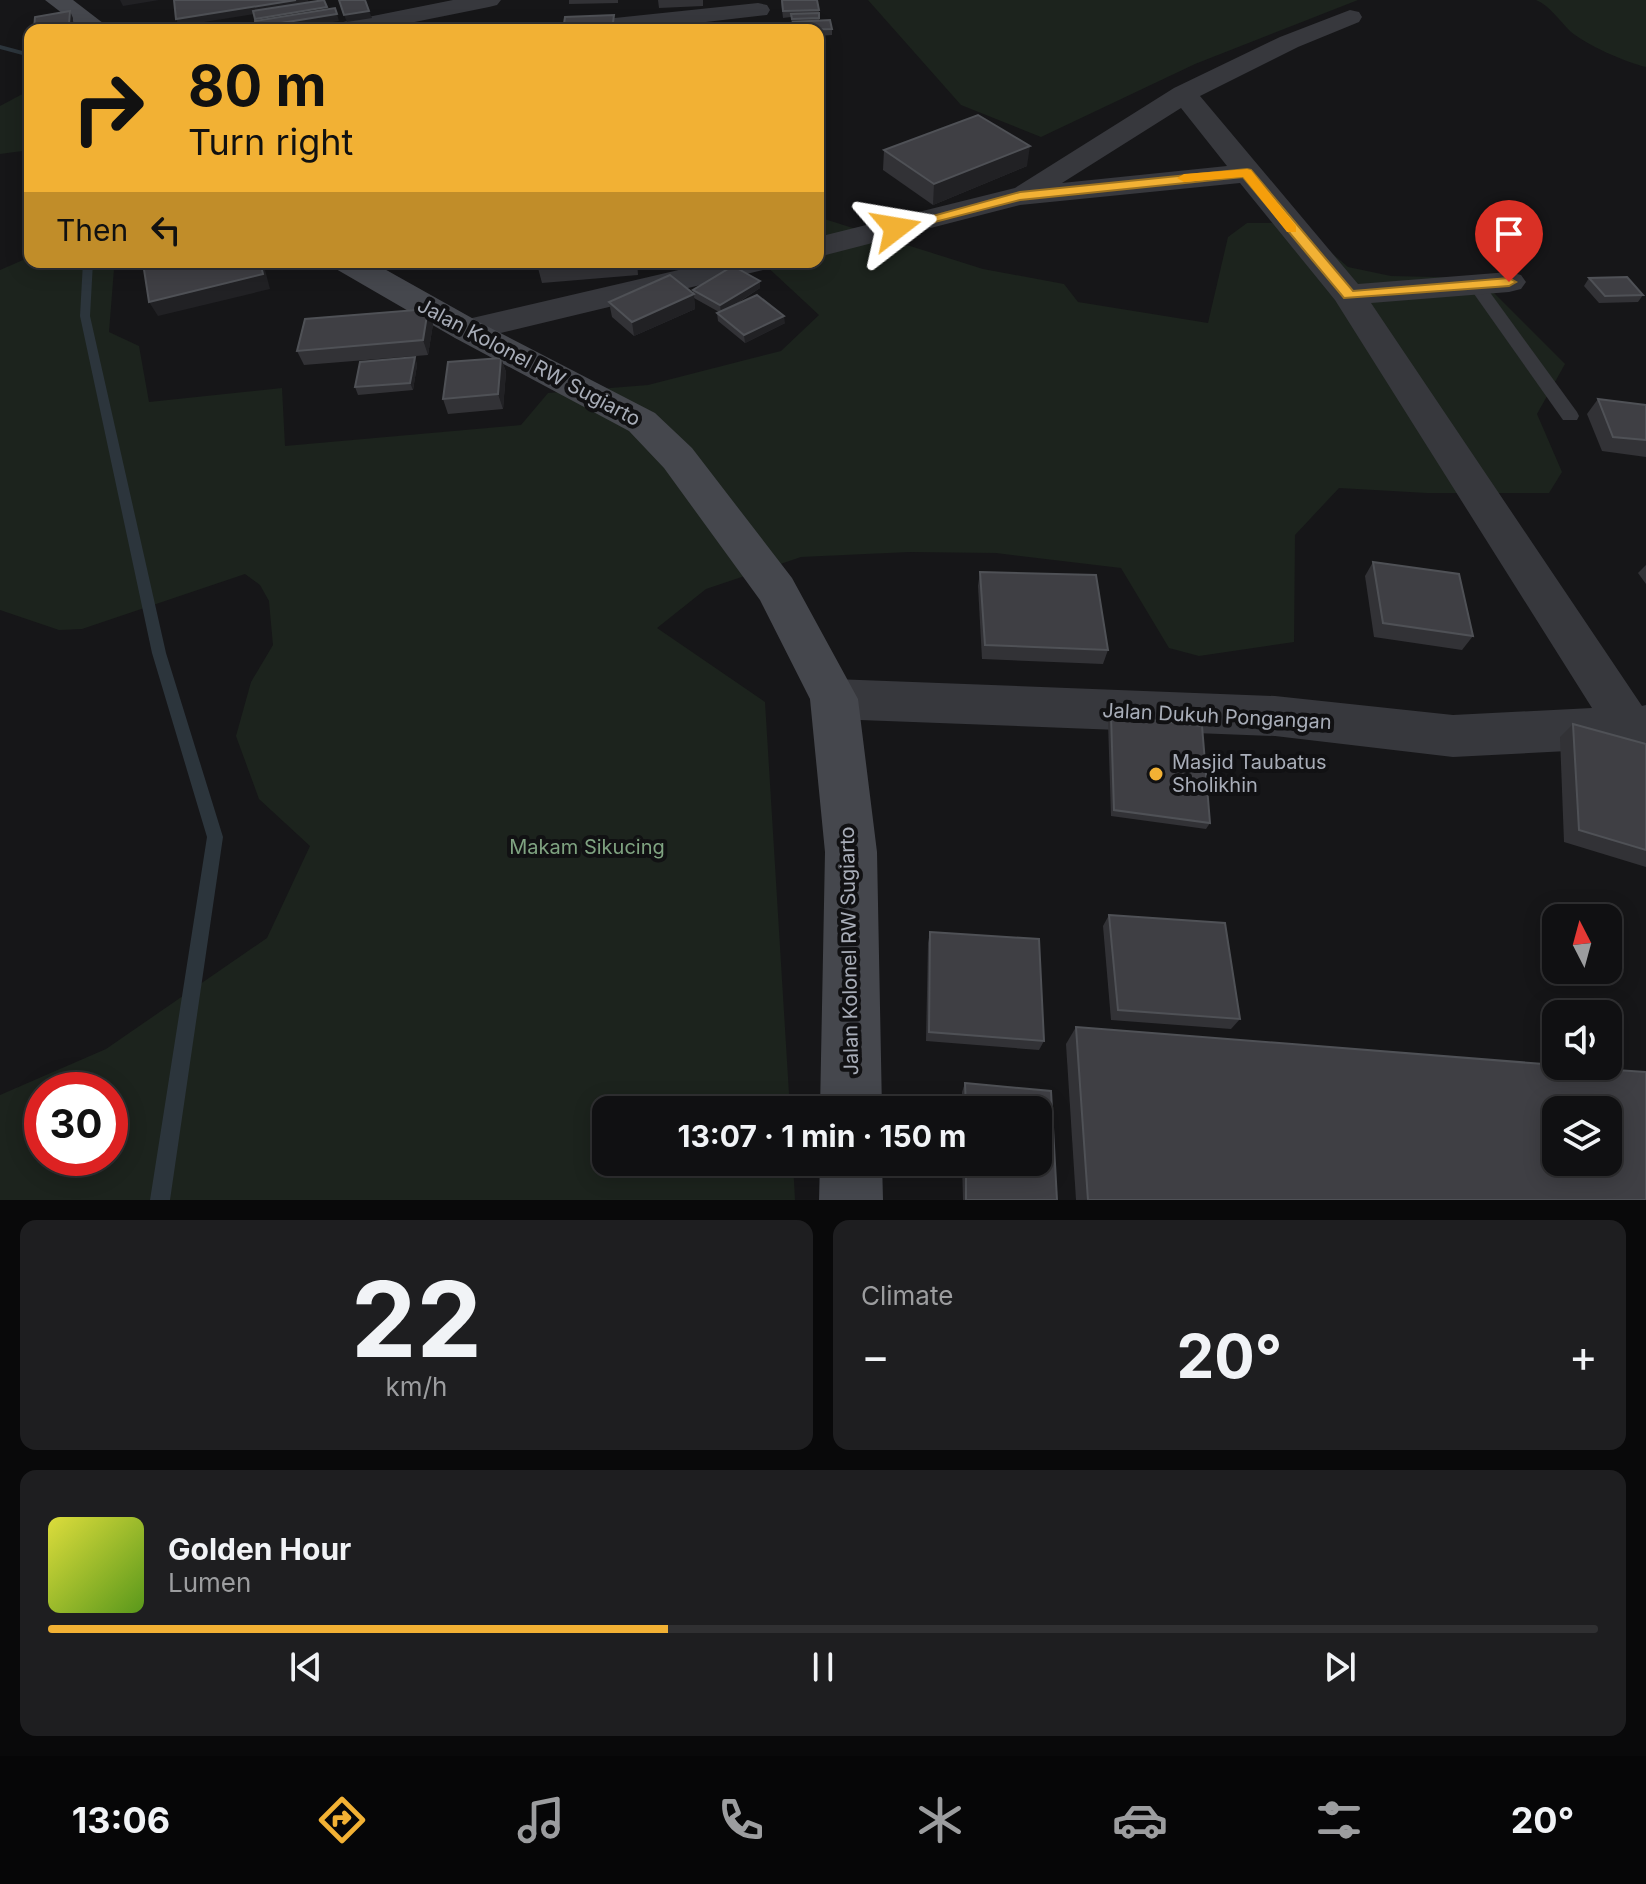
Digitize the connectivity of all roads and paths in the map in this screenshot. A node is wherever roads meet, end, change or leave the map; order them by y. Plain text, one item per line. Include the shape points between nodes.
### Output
1 (57, 0) edge
2 (489, 0) edge
3 (758, 10) dead end
4 (1350, 17) dead end
5 (91, 24) edge
6 (368, 24) edge
7 (624, 24) edge
8 (1184, 94) junction
9 (1247, 173) junction
10 (1020, 196) junction
11 (824, 245) edge
12 (358, 268) edge
13 (730, 268) edge
14 (1509, 282) dead end
15 (1475, 284) junction
16 (1349, 295) junction
17 (467, 330) junction
18 (1570, 416) dead end
19 (834, 699) junction
20 (1638, 726) edge
21 (851, 1096) edge
22 (851, 1176) edge
23 (851, 1200) edge

1 - 5 main road
2 - 6 street
3 - 7 street
4 - 8 street
8 - 9 street
8 - 10 street
9 - 10 street
9 - 16 street
10 - 11 street
12 - 17 main road, Jalan Kolonel RW Sugiarto
13 - 17 street
14 - 15 street
15 - 16 street
15 - 18 lane
16 - 20 street
17 - 19 main road, Jalan Kolonel RW Sugiarto via 642,422 666,443 777,590
19 - 20 street, Jalan Dukuh Pongangan via 1275,716 1453,736
19 - 21 main road, Jalan Kolonel RW Sugiarto via 851,852
22 - 23 main road

